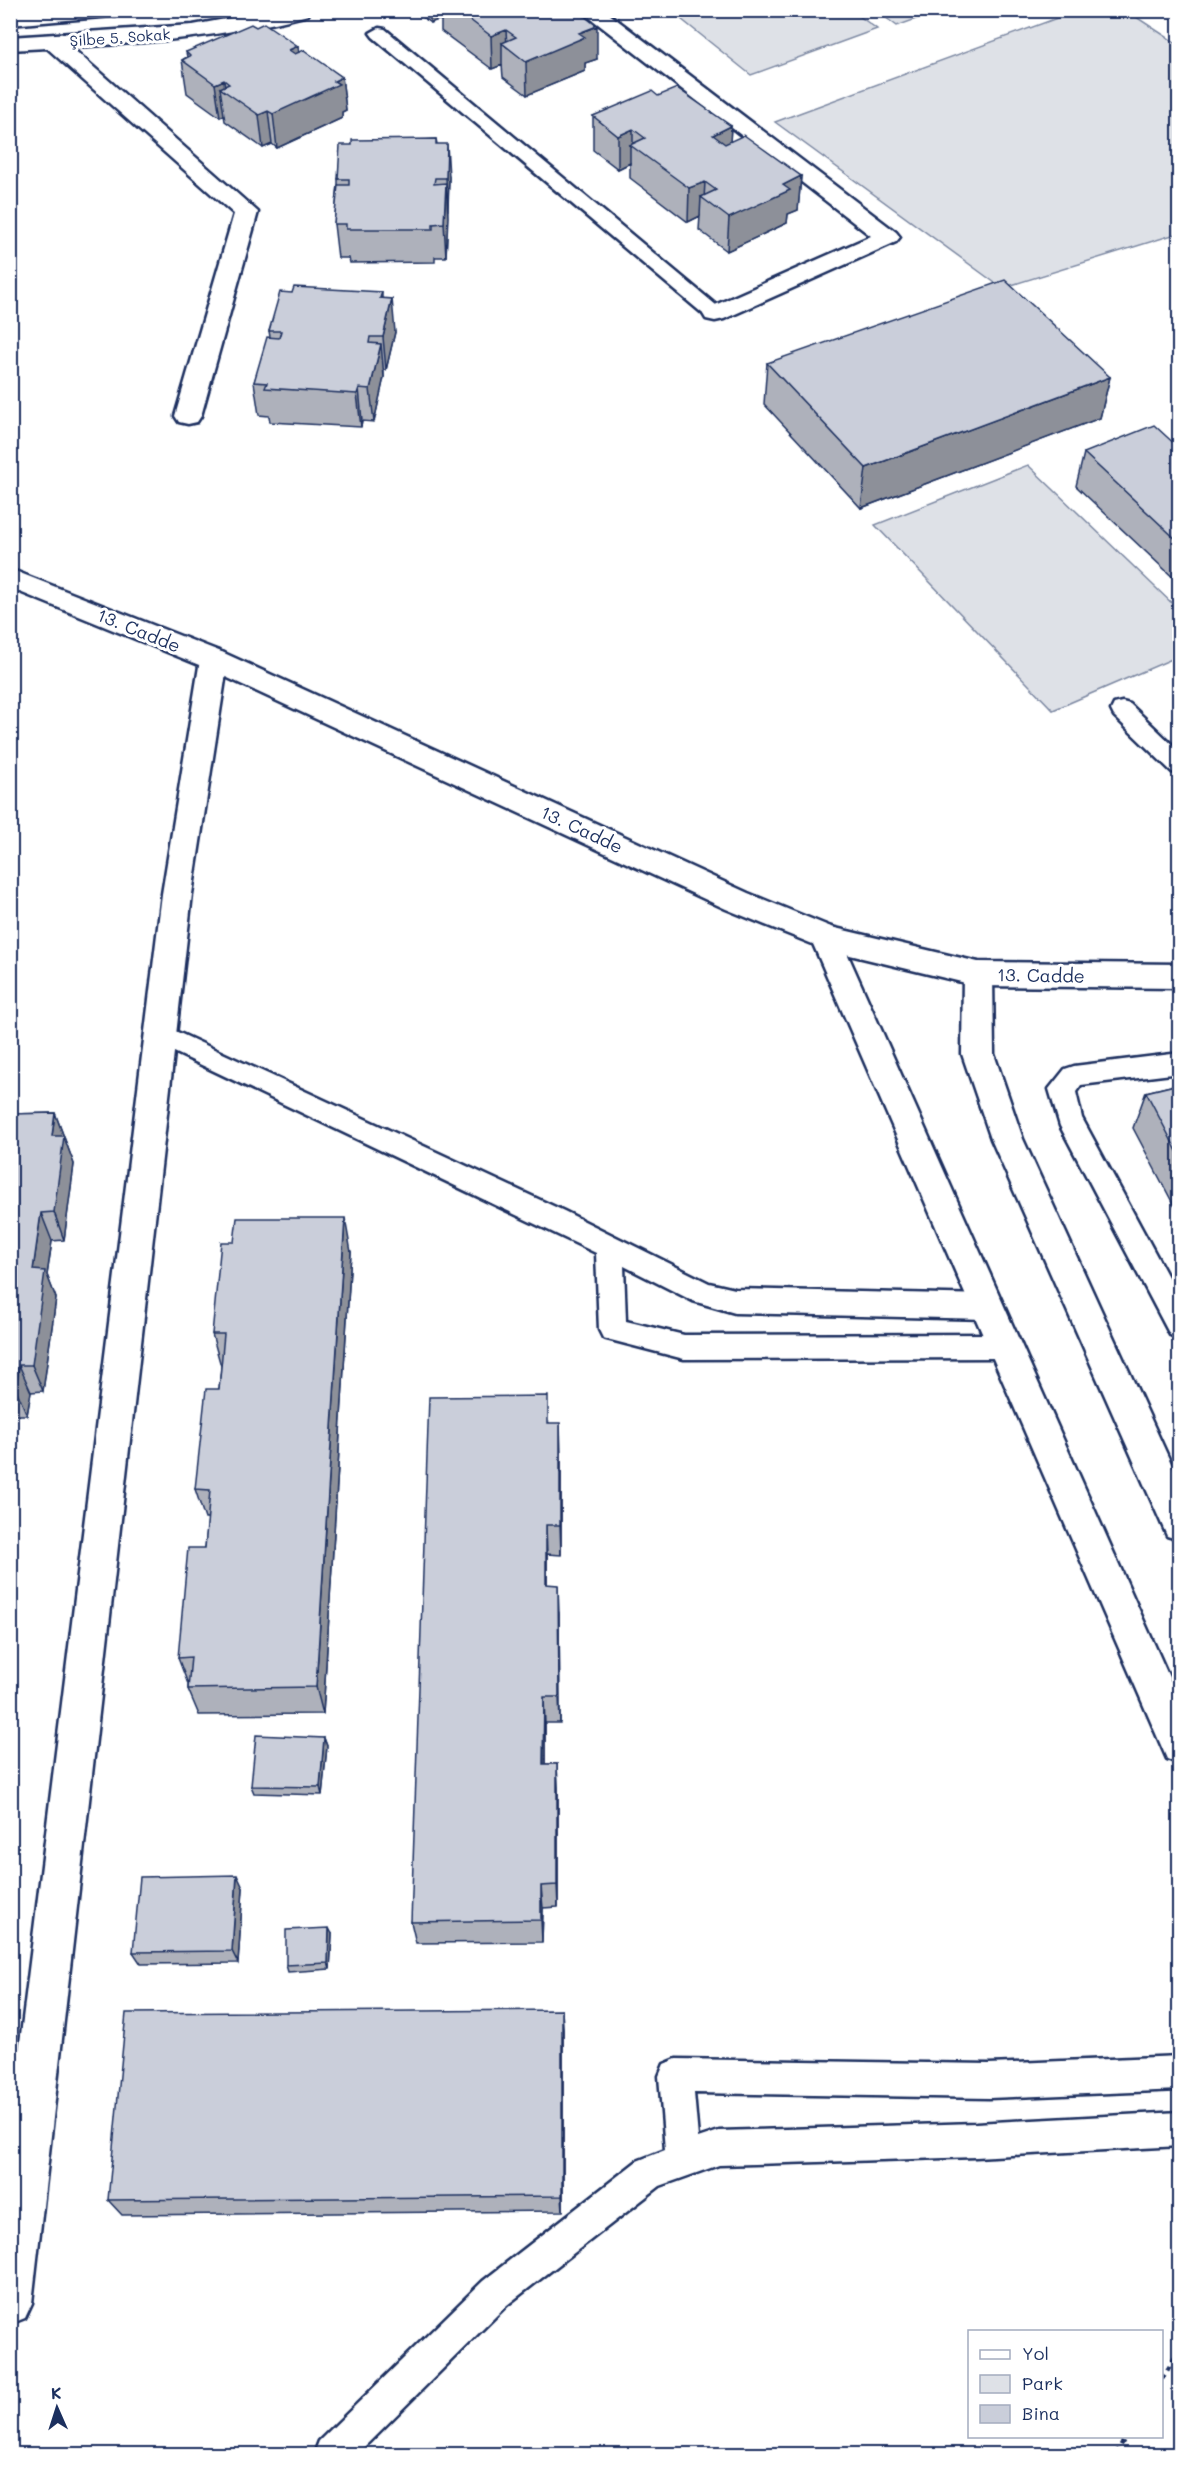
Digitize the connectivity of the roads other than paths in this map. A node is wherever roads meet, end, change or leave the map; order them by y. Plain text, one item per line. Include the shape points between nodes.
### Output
1 (112, 10) edge
2 (300, 10) edge
3 (590, 10) edge
4 (10, 19) edge
5 (379, 33) dead end
6 (52, 42) junction
7 (10, 44) edge
8 (715, 314) joint
9 (188, 416) dead end
10 (10, 578) edge
11 (214, 660) junction
12 (1122, 710) dead end
13 (1179, 766) edge
14 (825, 937) junction
15 (978, 974) junction
16 (1179, 976) edge
17 (160, 1034) junction
18 (1179, 1063) edge
19 (609, 1246) junction
20 (987, 1307) junction
21 (1179, 1327) edge
22 (1004, 1346) junction
23 (1179, 1524) edge
24 (1179, 1746) edge
25 (1179, 2073) edge
26 (1179, 2129) edge
27 (683, 2161) junction
28 (10, 2303) edge
29 (332, 2454) edge

1 - 4 street, Şilbe 5. Sokak
2 - 6 street, Şilbe 5. Sokak via 220,30
3 - 8 street via 888,237
5 - 8 lane
6 - 7 street, Şilbe 5. Sokak
6 - 9 street via 246,212
10 - 11 street, 13. Cadde
11 - 14 street, 13. Cadde via 726,896
11 - 17 street via 177,894
12 - 13 lane
14 - 15 street, 13. Cadde
14 - 20 street
15 - 16 street, 13. Cadde
15 - 23 street via 978,1054 1007,1139
17 - 19 lane
17 - 28 street
18 - 21 lane via 1074,1076 1062,1089 1069,1119
19 - 20 lane via 703,1293 735,1301
19 - 22 lane via 613,1330 684,1347
20 - 22 street
22 - 24 street
25 - 27 lane via 989,2081 676,2076
26 - 27 lane via 719,2148
27 - 29 lane via 649,2173 495,2293

